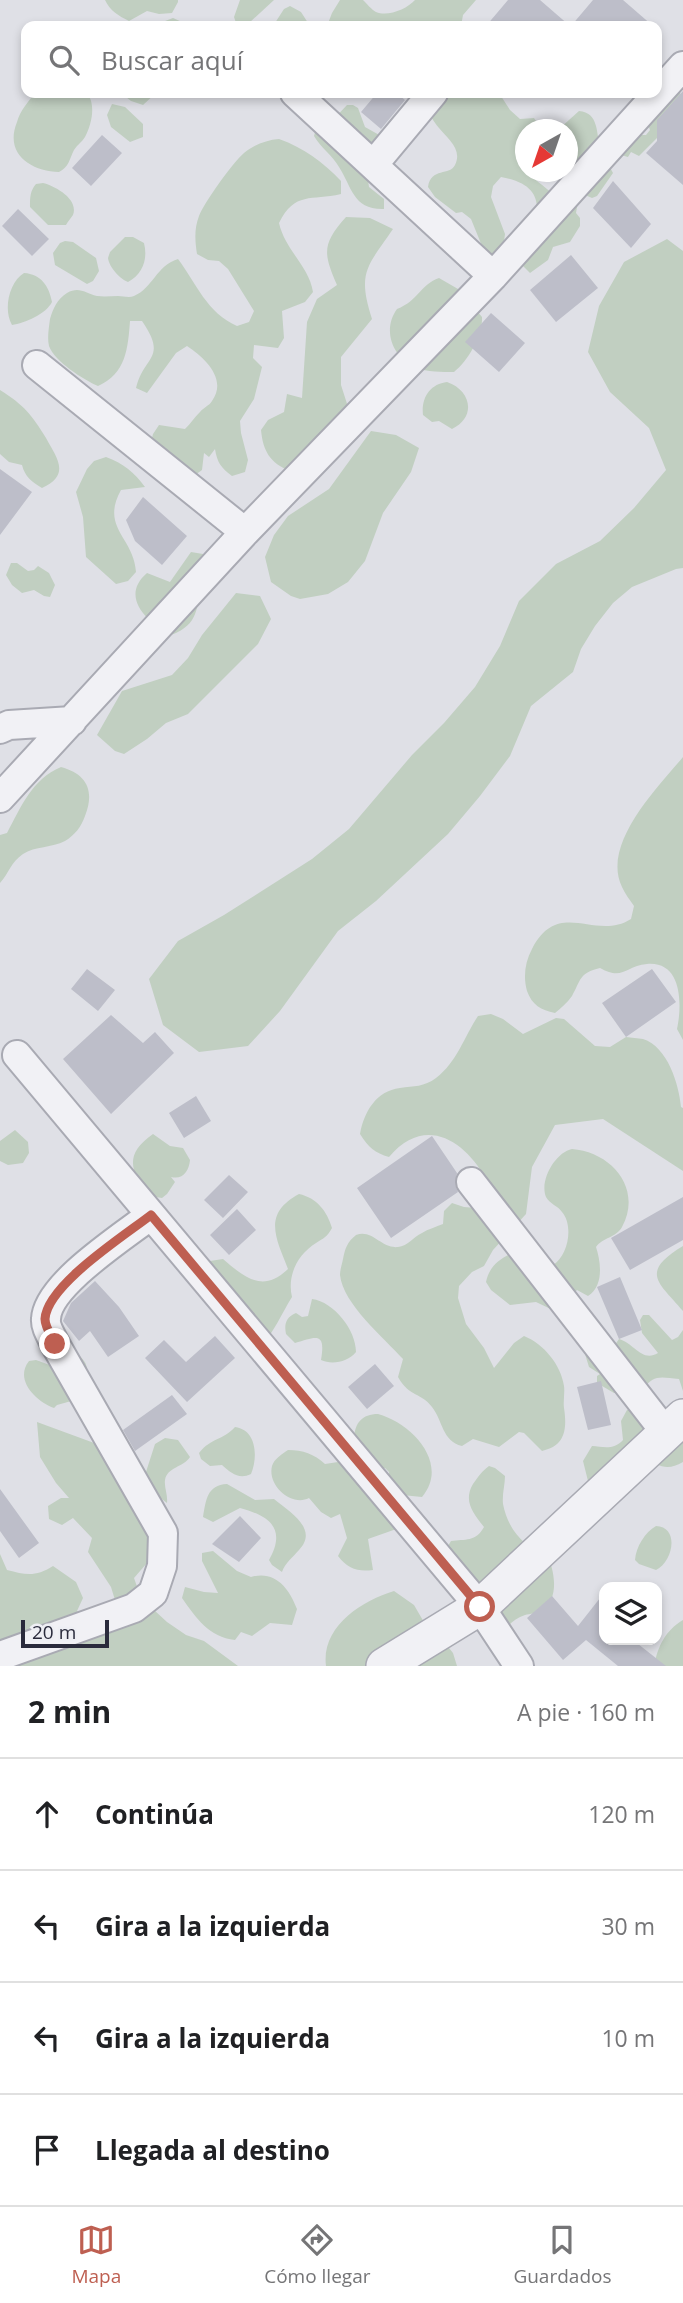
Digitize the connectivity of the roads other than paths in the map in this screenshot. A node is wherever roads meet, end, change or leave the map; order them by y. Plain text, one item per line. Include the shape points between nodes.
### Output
1 (683, 66) edge
2 (662, 89) edge
3 (300, 98) edge
4 (429, 98) edge
5 (654, 98) edge
6 (373, 165) junction
7 (494, 276) junction
8 (37, 365) dead end
9 (245, 532) junction
10 (72, 721) junction
11 (0, 729) edge
12 (0, 798) edge
13 (16, 1055) dead end
14 (471, 1182) dead end
15 (151, 1215) junction
16 (675, 1425) edge
17 (480, 1607) junction
18 (0, 1656) edge
19 (384, 1666) edge
20 (519, 1666) edge

1 - 2 street
3 - 6 street
4 - 6 street
5 - 7 street
6 - 7 street
7 - 9 street
8 - 9 street
9 - 10 street
10 - 11 street
10 - 12 street
13 - 15 street
14 - 16 street
15 - 17 street
15 - 18 street via 73,1275 50,1300 45,1321 163,1533 162,1566 153,1593 134,1608
16 - 17 street
17 - 19 street
17 - 20 street

